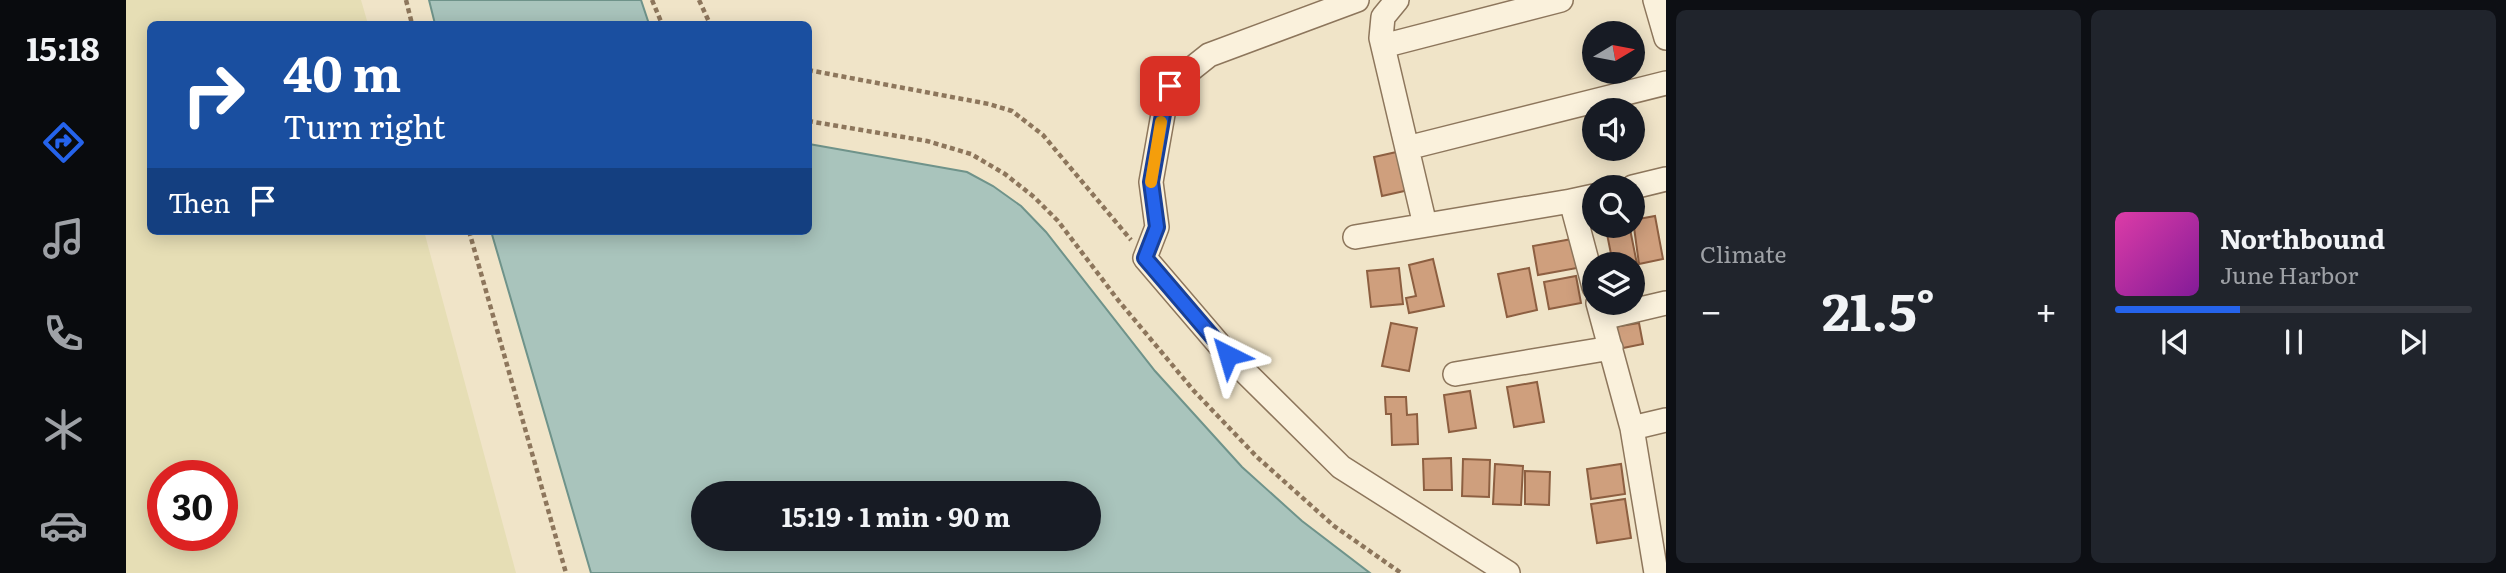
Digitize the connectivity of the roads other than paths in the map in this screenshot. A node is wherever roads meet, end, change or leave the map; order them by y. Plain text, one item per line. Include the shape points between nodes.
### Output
1 (1357, 0) edge
2 (1396, 0) edge
3 (1561, 0) edge
4 (1655, 0) edge
5 (1666, 38) edge
6 (1383, 46) junction
7 (1666, 83) edge
8 (1407, 148) junction
9 (1666, 179) edge
10 (1645, 184) edge
11 (1582, 199) edge
12 (1571, 201) junction
13 (1424, 225) junction
14 (1355, 237) dead end
15 (1584, 252) edge
16 (1666, 303) edge
17 (1645, 305) edge
18 (1601, 315) edge
19 (1611, 348) junction
20 (1455, 374) dead end
21 (1666, 420) edge
22 (1632, 428) junction
23 (1658, 539) edge
24 (1508, 573) edge
25 (1656, 573) edge

1 - 24 street via 1209,55 1170,86 1151,182 1157,227 1145,258 1228,355 1341,467
2 - 6 street via 1383,17
3 - 6 street
4 - 5 street
6 - 8 street
7 - 8 street
8 - 13 street
9 - 10 street
11 - 12 street
12 - 13 street
12 - 15 street
13 - 14 street
16 - 17 street
18 - 19 street
19 - 20 street
19 - 22 street
21 - 22 street
22 - 23 street
23 - 25 street

